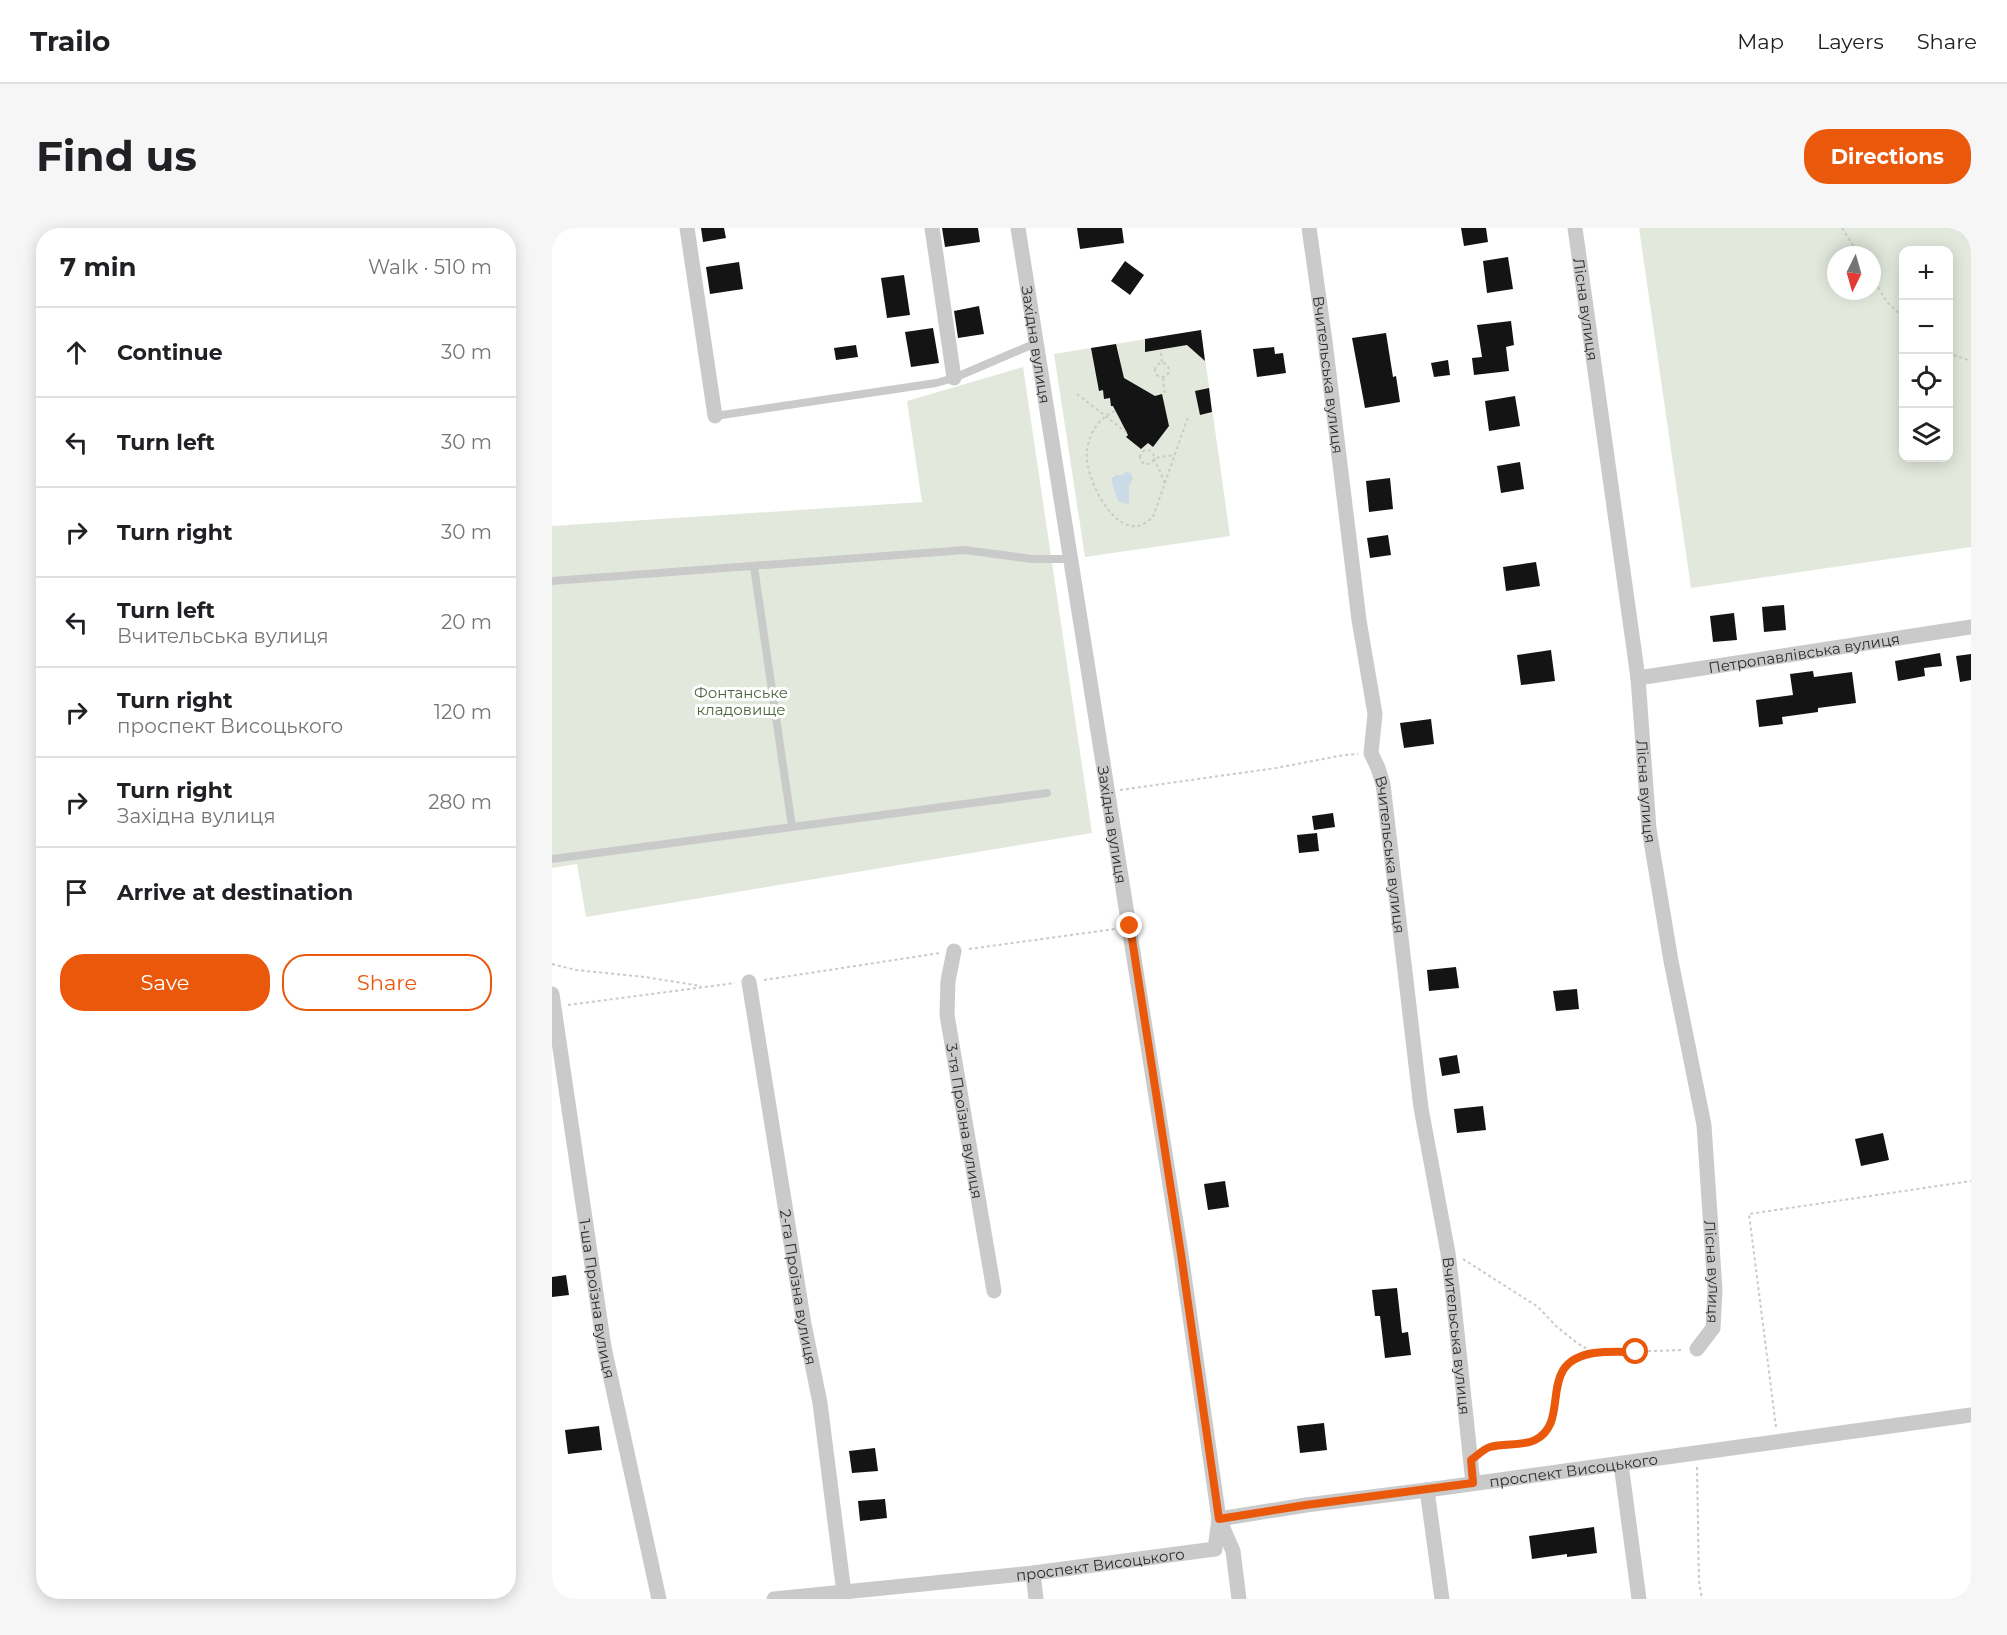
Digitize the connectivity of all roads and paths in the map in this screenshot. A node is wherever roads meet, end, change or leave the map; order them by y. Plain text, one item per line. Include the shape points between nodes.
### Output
1 (687, 228) edge
2 (932, 228) edge
3 (1018, 228) edge
4 (1309, 228) edge
5 (1575, 228) edge
6 (1842, 228) edge
7 (1853, 246) edge
8 (1881, 292) edge
9 (1899, 313) edge
10 (1036, 343) junction
11 (1161, 353) dead end
12 (1953, 354) edge
13 (1971, 361) edge
14 (1162, 363) junction
15 (954, 378) junction
16 (1163, 378) junction
17 (1077, 394) dead end
18 (1165, 396) dead end
19 (1115, 411) dead end
20 (715, 416) joint
21 (1104, 417) junction
22 (1188, 417) dead end
23 (1126, 432) dead end
24 (1175, 455) junction
25 (1154, 458) junction
26 (1165, 483) junction
27 (1071, 559) junction
28 (754, 567) junction
29 (552, 581) edge
30 (1971, 627) edge
31 (1638, 678) junction
32 (1371, 753) junction
33 (1109, 792) junction
34 (1047, 794) dead end
35 (792, 827) junction
36 (552, 859) edge
37 (1130, 926) junction
38 (954, 951) junction
39 (552, 964) edge
40 (749, 982) junction
41 (704, 986) junction
42 (553, 1000) edge
43 (1971, 1181) edge
44 (1448, 1253) junction
45 (994, 1291) dead end
46 (1697, 1349) joint
47 (1594, 1353) junction
48 (1971, 1415) edge
49 (1778, 1442) junction
50 (1695, 1454) junction
51 (1471, 1460) junction
52 (1621, 1464) junction
53 (1473, 1483) junction
54 (1427, 1490) junction
55 (1219, 1519) junction
56 (1032, 1574) junction
57 (844, 1593) junction
58 (659, 1599) edge
59 (774, 1599) edge
60 (1036, 1599) edge
61 (1239, 1599) edge
62 (1442, 1599) edge
63 (1639, 1599) edge
64 (1702, 1599) edge

1 - 20 street
2 - 15 street
3 - 10 street, Західна вулиця
4 - 32 street, Вчительська вулиця via 1359,620 1375,714
5 - 31 street, Лісна вулиця
6 - 7 path
8 - 9 path
10 - 15 lane
10 - 27 street, Західна вулиця
11 - 14 path
12 - 13 path
14 - 16 path via 1155,372
14 - 16 path via 1170,370
15 - 20 lane
16 - 18 path
17 - 21 path
19 - 21 path
21 - 23 path
21 - 26 path via 1090,439 1087,461 1105,508 1127,526 1139,527 1153,518
22 - 24 path
24 - 25 path
24 - 26 path
25 - 25 path via 1149,464 1140,458 1146,450
25 - 26 path
27 - 28 lane via 1032,559 965,550
27 - 33 street, Західна вулиця
28 - 29 lane
28 - 35 lane
30 - 31 street, Петропавлівська вулиця
31 - 46 street, Лісна вулиця via 1649,829 1704,1125 1715,1290 1713,1328
32 - 33 path
32 - 44 street, Вчительська вулиця via 1383,784 1421,1108
33 - 37 street, Західна вулиця
34 - 35 lane
35 - 36 lane
37 - 38 path
37 - 55 street, Західна вулиця
38 - 40 path
38 - 45 street, 3-тя Проїзна вулиця via 947,1016
39 - 41 path
40 - 41 path
40 - 57 street, 2-га Проїзна вулиця via 820,1403
41 - 42 path
42 - 58 street, 1-ша Проїзна вулиця via 604,1347
43 - 49 path via 1749,1214
44 - 47 path via 1470,1262 1538,1307 1556,1326
44 - 51 street, Вчительська вулиця
46 - 47 path
47 - 51 path via 1575,1359 1559,1376 1546,1431 1535,1440 1487,1447
48 - 49 street, проспект Висоцького
49 - 50 street, проспект Висоцького
50 - 52 street, проспект Висоцького
50 - 64 path
51 - 53 street, Вчительська вулиця
52 - 53 street, проспект Висоцького
52 - 63 street
53 - 54 street, проспект Висоцького
54 - 55 street, проспект Висоцького
54 - 62 street
55 - 56 street, проспект Висоцького via 1215,1549
55 - 61 street, Західна вулиця via 1233,1551
56 - 57 street, проспект Висоцького
56 - 60 street
57 - 59 street, проспект Висоцького

